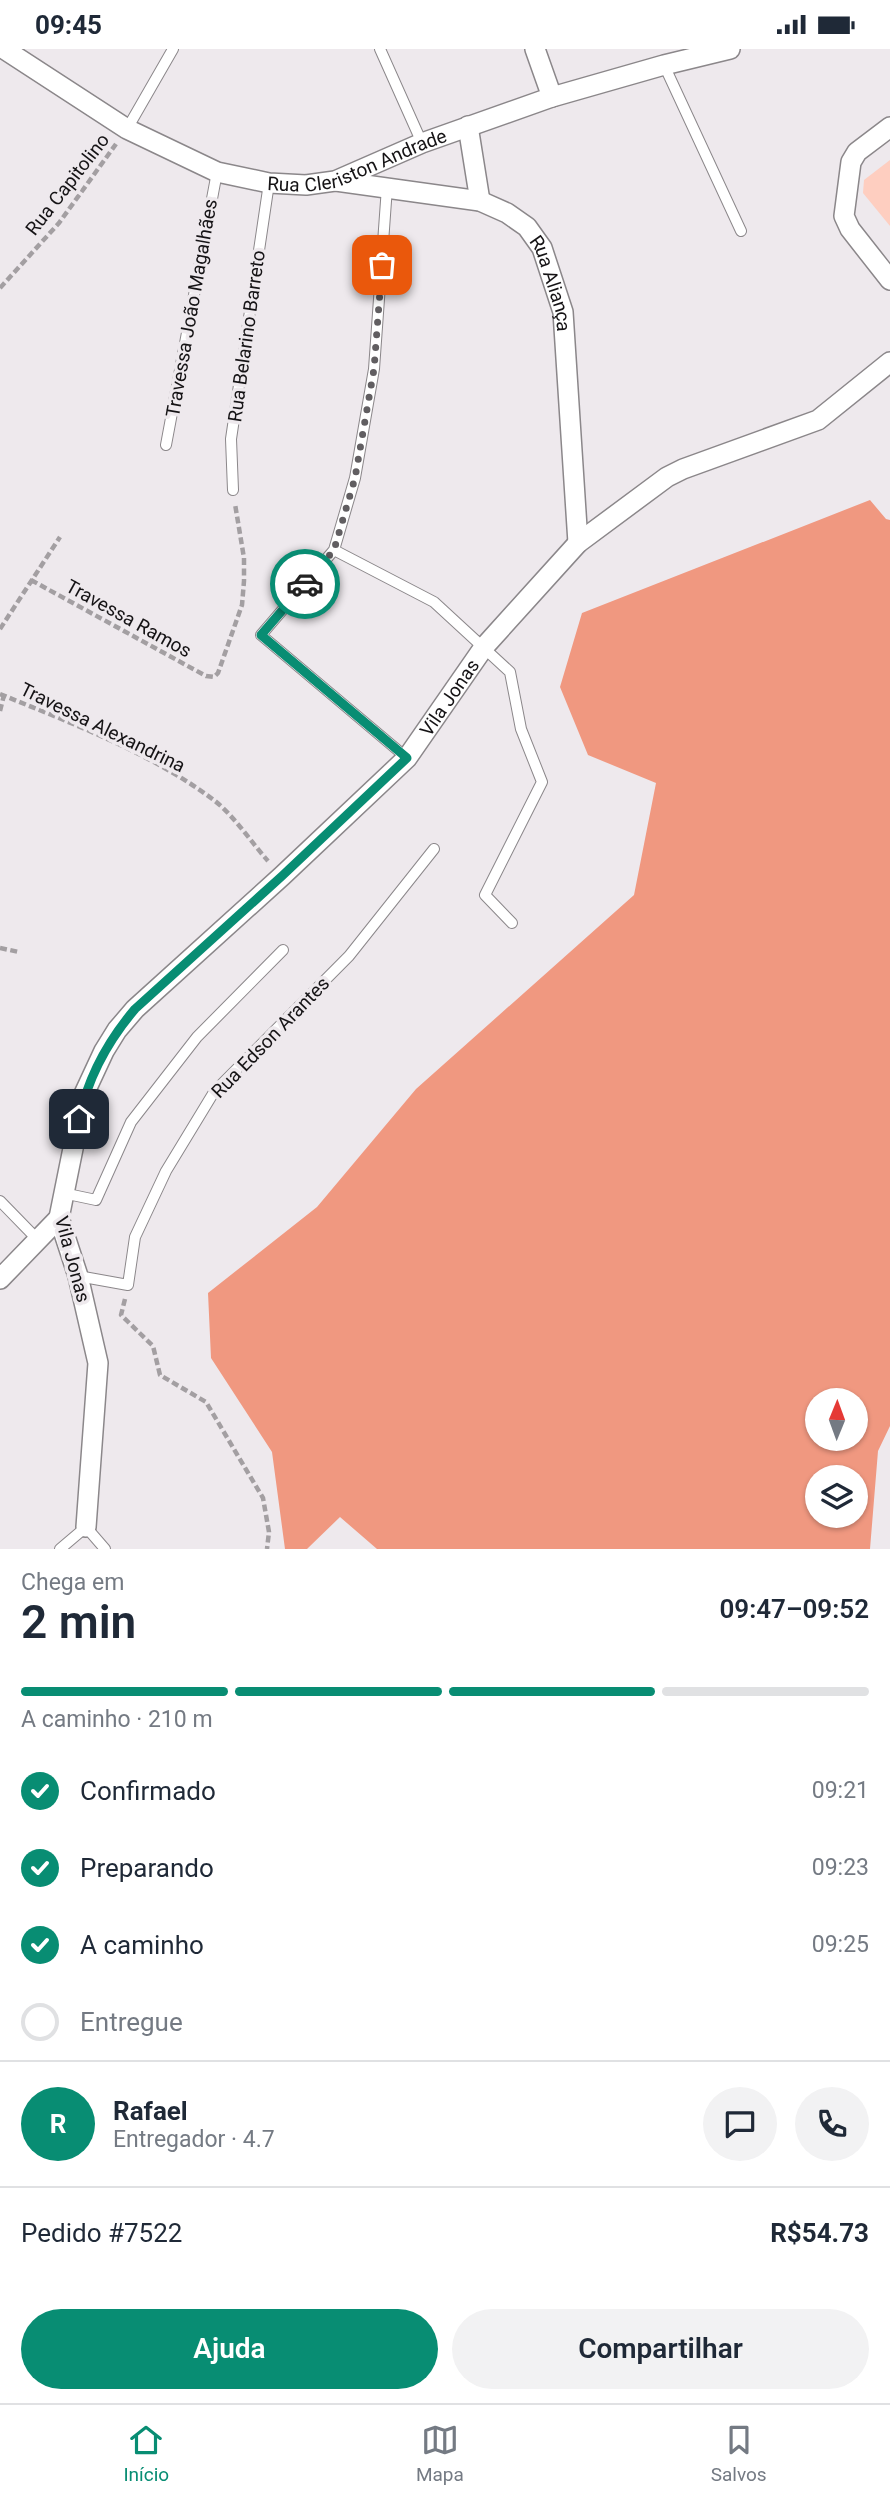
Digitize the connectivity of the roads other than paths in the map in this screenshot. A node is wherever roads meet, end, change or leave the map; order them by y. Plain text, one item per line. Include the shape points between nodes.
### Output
1 (4, 49) edge
2 (173, 49) edge
3 (380, 49) edge
4 (535, 49) edge
5 (730, 49) edge
6 (664, 65) junction
7 (552, 97) junction
8 (468, 126) junction
9 (890, 127) edge
10 (127, 129) junction
11 (422, 143) junction
12 (217, 172) junction
13 (335, 181) junction
14 (269, 183) junction
15 (387, 187) junction
16 (480, 201) junction
17 (741, 232) dead end
18 (890, 280) edge
19 (890, 362) edge
20 (166, 445) dead end
21 (233, 490) road end
22 (578, 543) junction
23 (334, 550) junction
24 (484, 647) junction
25 (407, 758) junction
26 (434, 849) dead end
27 (512, 923) dead end
28 (283, 950) dead end
29 (62, 1193) junction
30 (0, 1201) edge
31 (58, 1217) junction
32 (38, 1240) junction
33 (78, 1276) junction
34 (0, 1279) edge
35 (86, 1527) junction
36 (60, 1549) edge
37 (105, 1549) edge

1 - 10 street, Rua Cleriston Andrade
2 - 10 lane
3 - 11 lane
4 - 7 street
5 - 6 street, Rua Cleriston Andrade
6 - 7 street, Rua Cleriston Andrade
6 - 17 lane
7 - 8 street, Rua Cleriston Andrade
8 - 11 street, Rua Cleriston Andrade
8 - 16 street
9 - 18 street via 851,162 844,216
10 - 12 street, Rua Cleriston Andrade
11 - 13 street, Rua Cleriston Andrade
12 - 14 street, Rua Cleriston Andrade
12 - 20 lane, Travessa João Magalhães
13 - 14 street, Rua Cleriston Andrade
13 - 15 street, Rua Aliança
14 - 21 lane, Rua Belarino Barreto via 230,439
15 - 16 street, Rua Aliança
15 - 23 lane via 374,369 355,478
16 - 22 street, Rua Aliança via 527,227 542,249 560,298
19 - 22 street, Vila Jonas via 818,420 683,469
22 - 24 street, Vila Jonas
23 - 24 lane via 434,602
23 - 25 lane via 261,635
24 - 25 street, Vila Jonas
24 - 27 lane via 510,672 521,729 542,782 485,895
25 - 29 street, Vila Jonas via 117,1030 84,1094
26 - 33 lane, Rua Edson Arantes via 349,956 214,1092 166,1171 135,1237 128,1285
28 - 29 lane via 197,1037 131,1122 96,1200
29 - 31 street, Vila Jonas
30 - 32 lane
31 - 32 street
31 - 33 street, Vila Jonas
32 - 34 street
33 - 35 street, Vila Jonas via 98,1363
35 - 36 lane
35 - 37 lane

